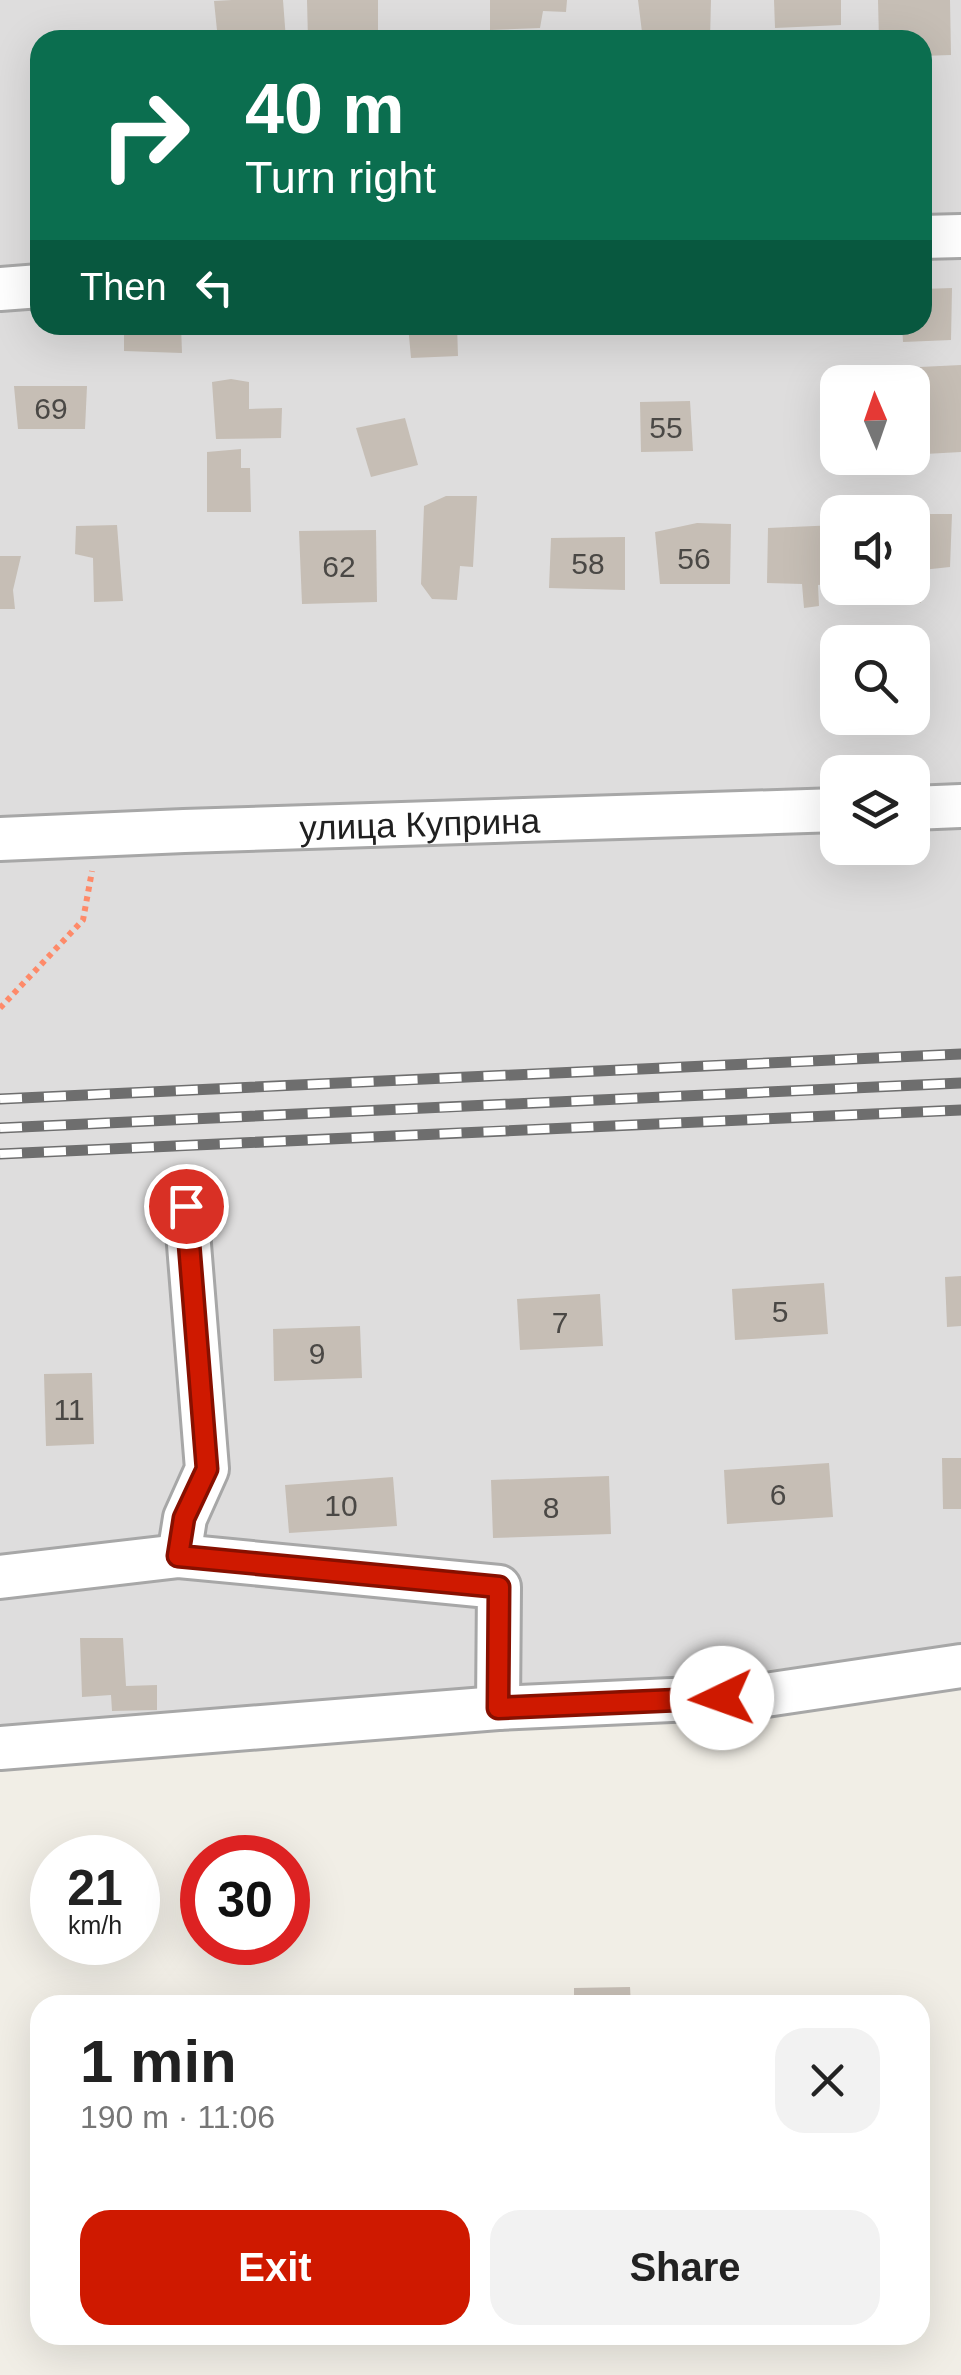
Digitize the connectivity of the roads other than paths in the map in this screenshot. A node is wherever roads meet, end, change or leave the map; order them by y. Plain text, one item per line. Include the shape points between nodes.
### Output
1 (961, 236) edge
2 (932, 237) edge
3 (30, 287) edge
4 (0, 289) edge
5 (961, 806) edge
6 (930, 807) edge
7 (820, 811) edge
8 (0, 839) edge
9 (186, 1206) dead end
10 (178, 1556) junction
11 (0, 1577) edge
12 (961, 1666) edge
13 (498, 1708) junction
14 (0, 1748) edge

1 - 2 street
3 - 4 street
5 - 6 street
7 - 8 street, улица Куприна
9 - 10 street via 207,1469 184,1518
10 - 11 street
10 - 13 street via 499,1587
12 - 13 street via 759,1696
13 - 14 street

